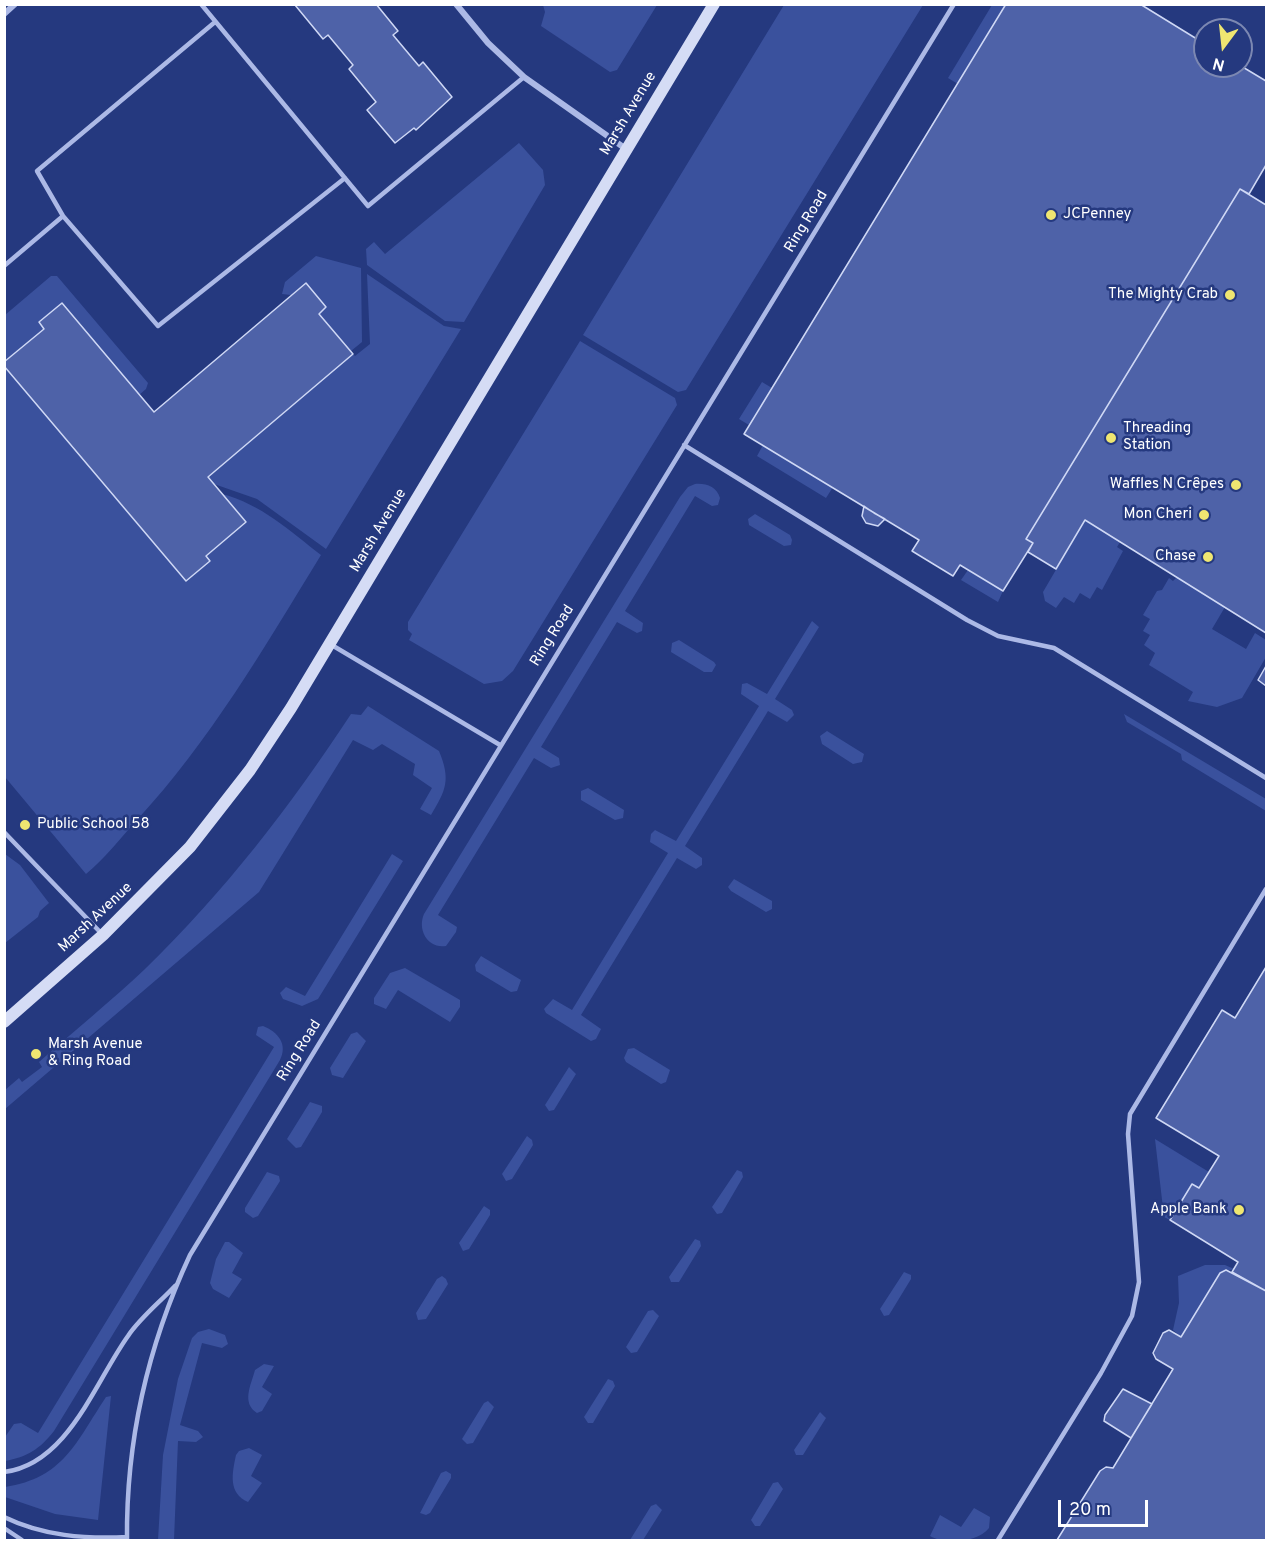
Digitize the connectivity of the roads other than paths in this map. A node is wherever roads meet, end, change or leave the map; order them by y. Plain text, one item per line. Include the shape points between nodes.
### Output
1 (15, 4) edge
2 (201, 4) edge
3 (456, 4) edge
4 (714, 4) edge
5 (954, 4) edge
6 (4, 14) edge
7 (215, 22) junction
8 (524, 76) junction
9 (626, 149) junction
10 (345, 178) junction
11 (63, 216) junction
12 (4, 266) edge
13 (684, 445) junction
14 (330, 644) junction
15 (500, 745) junction
16 (1266, 778) edge
17 (4, 832) edge
18 (1266, 890) edge
19 (103, 935) junction
20 (4, 1022) edge
21 (177, 1284) junction
22 (4, 1472) edge
23 (4, 1517) edge
24 (4, 1528) edge
25 (127, 1539) edge
26 (22, 1540) edge
27 (998, 1540) edge

1 - 6 street
2 - 7 lane
3 - 8 street via 488,43
4 - 9 street, Marsh Avenue
5 - 13 lane, Ring Road
7 - 10 lane
7 - 11 lane via 37,171
8 - 9 street
8 - 10 lane via 368,206
9 - 14 street, Marsh Avenue
10 - 11 lane via 158,326
11 - 12 lane
13 - 15 lane, Ring Road
13 - 16 lane via 967,620 998,636 1054,648
14 - 15 lane
14 - 19 street, Marsh Avenue via 250,770 190,848
15 - 21 lane, Ring Road via 214,1215
17 - 19 lane
18 - 27 lane via 1130,1114 1128,1146 1139,1282 1132,1316
19 - 20 street, Marsh Avenue
21 - 22 lane, Ring Road via 129,1334 69,1429 54,1446 35,1463
21 - 25 lane, Ring Road via 146,1370 133,1439
23 - 25 lane, Ring Road via 44,1532
24 - 26 lane

